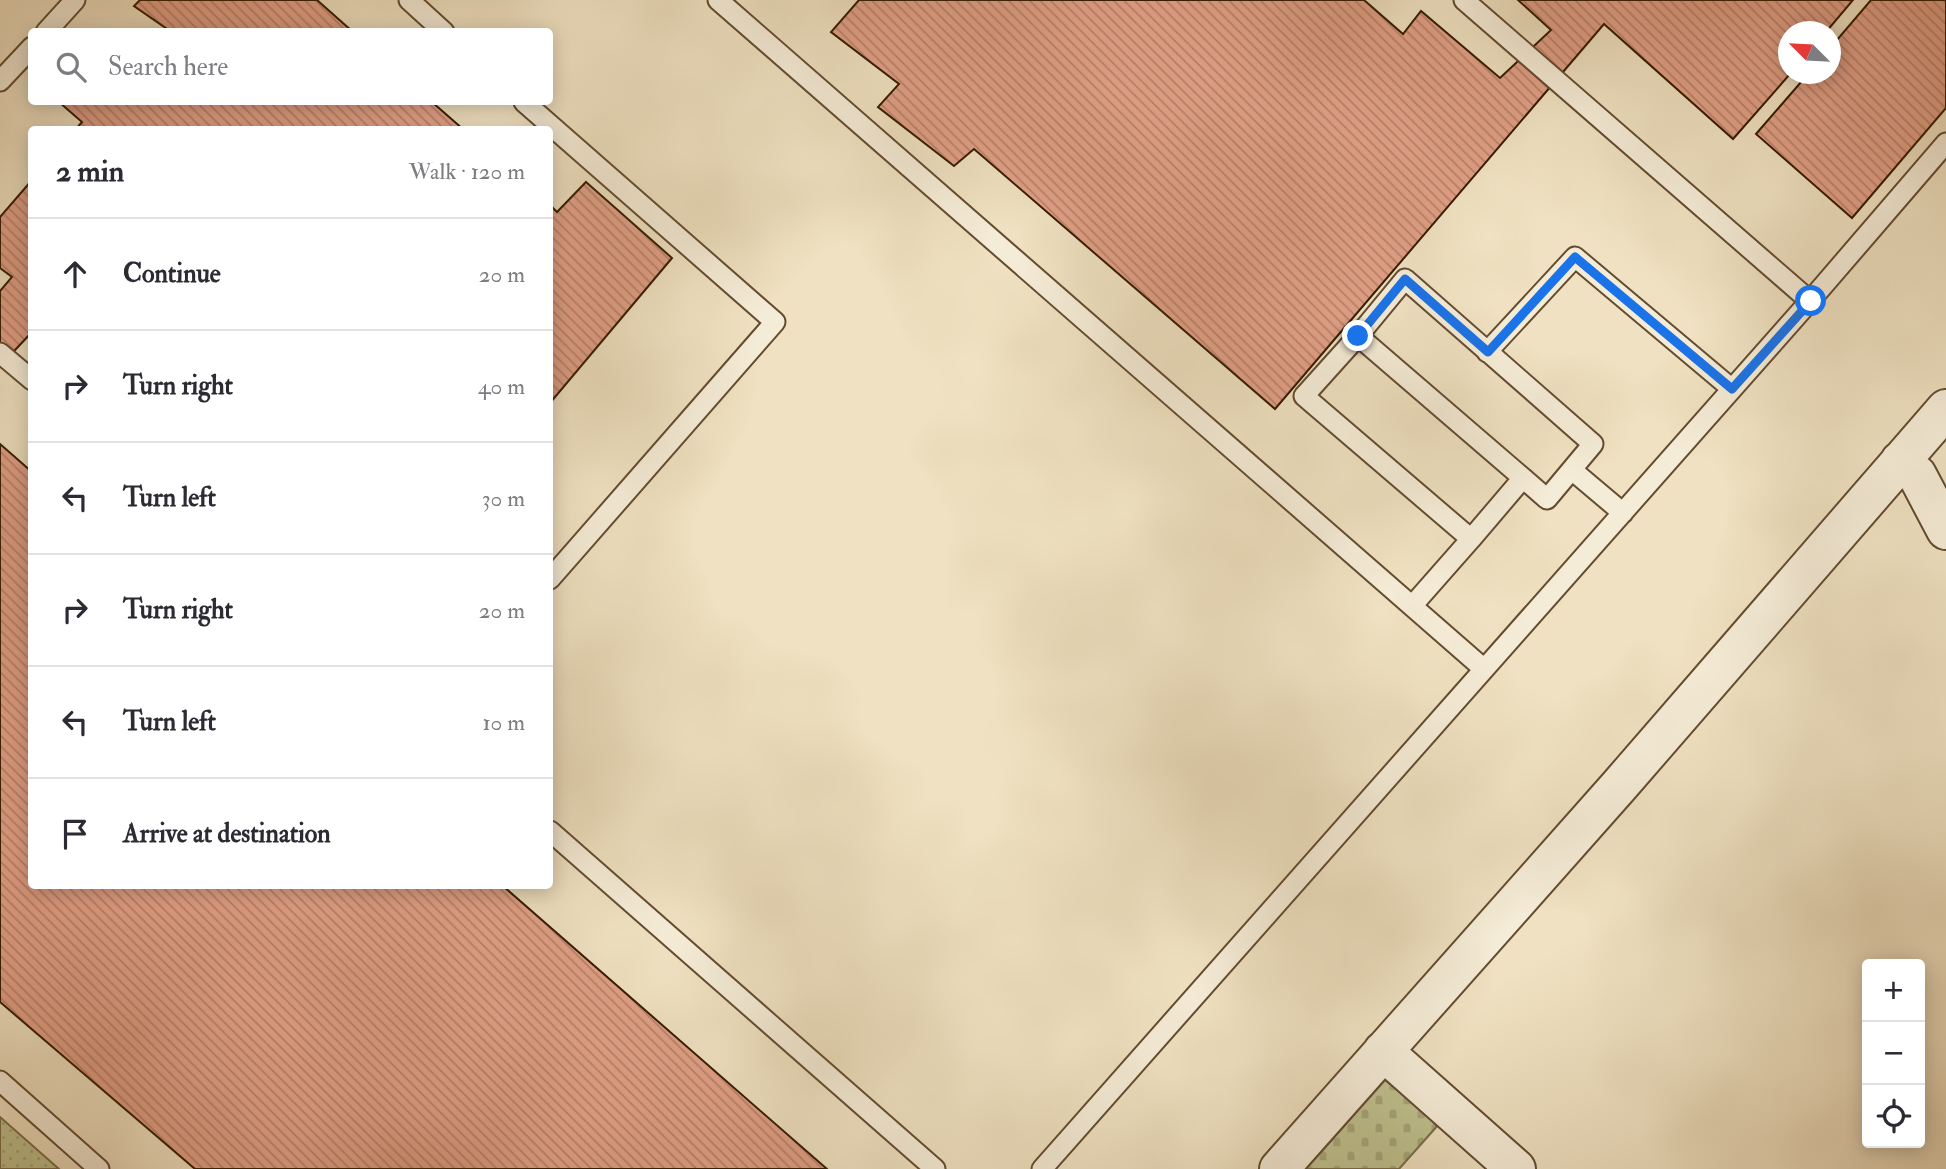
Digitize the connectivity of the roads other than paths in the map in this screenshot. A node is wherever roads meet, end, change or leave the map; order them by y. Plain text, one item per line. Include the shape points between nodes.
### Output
1 (75, 0) edge
2 (408, 0) edge
3 (718, 0) edge
4 (1464, 0) edge
5 (50, 28) edge
6 (440, 28) edge
7 (28, 51) edge
8 (0, 80) edge
9 (527, 105) edge
10 (551, 126) edge
11 (553, 127) edge
12 (1946, 143) edge
13 (1811, 301) junction
14 (1358, 336) junction
15 (1488, 352) junction
16 (0, 353) edge
17 (28, 377) edge
18 (1732, 389) junction
19 (1946, 409) edge
20 (1900, 461) junction
21 (1572, 470) junction
22 (1522, 478) junction
23 (1623, 513) junction
24 (1946, 530) edge
25 (1471, 539) junction
26 (553, 576) edge
27 (1412, 606) junction
28 (1484, 669) junction
29 (553, 834) edge
30 (1383, 1051) junction
31 (0, 1081) edge
32 (99, 1169) edge
33 (935, 1169) edge
34 (1042, 1169) edge
35 (1279, 1169) edge
36 (1517, 1169) edge

1 - 5 lane
2 - 6 lane
3 - 27 lane
4 - 13 lane
7 - 8 lane
9 - 10 lane
11 - 26 lane via 775,322
12 - 13 lane
13 - 18 lane
14 - 15 lane via 1405,279
14 - 22 lane
14 - 25 lane via 1304,396
15 - 18 lane via 1575,257
15 - 21 lane via 1593,444
16 - 17 lane
18 - 23 lane
19 - 20 street
20 - 24 street via 1917,475
20 - 30 street
21 - 22 lane via 1547,499
21 - 23 lane
22 - 25 lane
23 - 28 lane
25 - 27 lane
27 - 28 lane
28 - 34 lane
29 - 33 lane
30 - 35 street
30 - 36 street
31 - 32 lane

